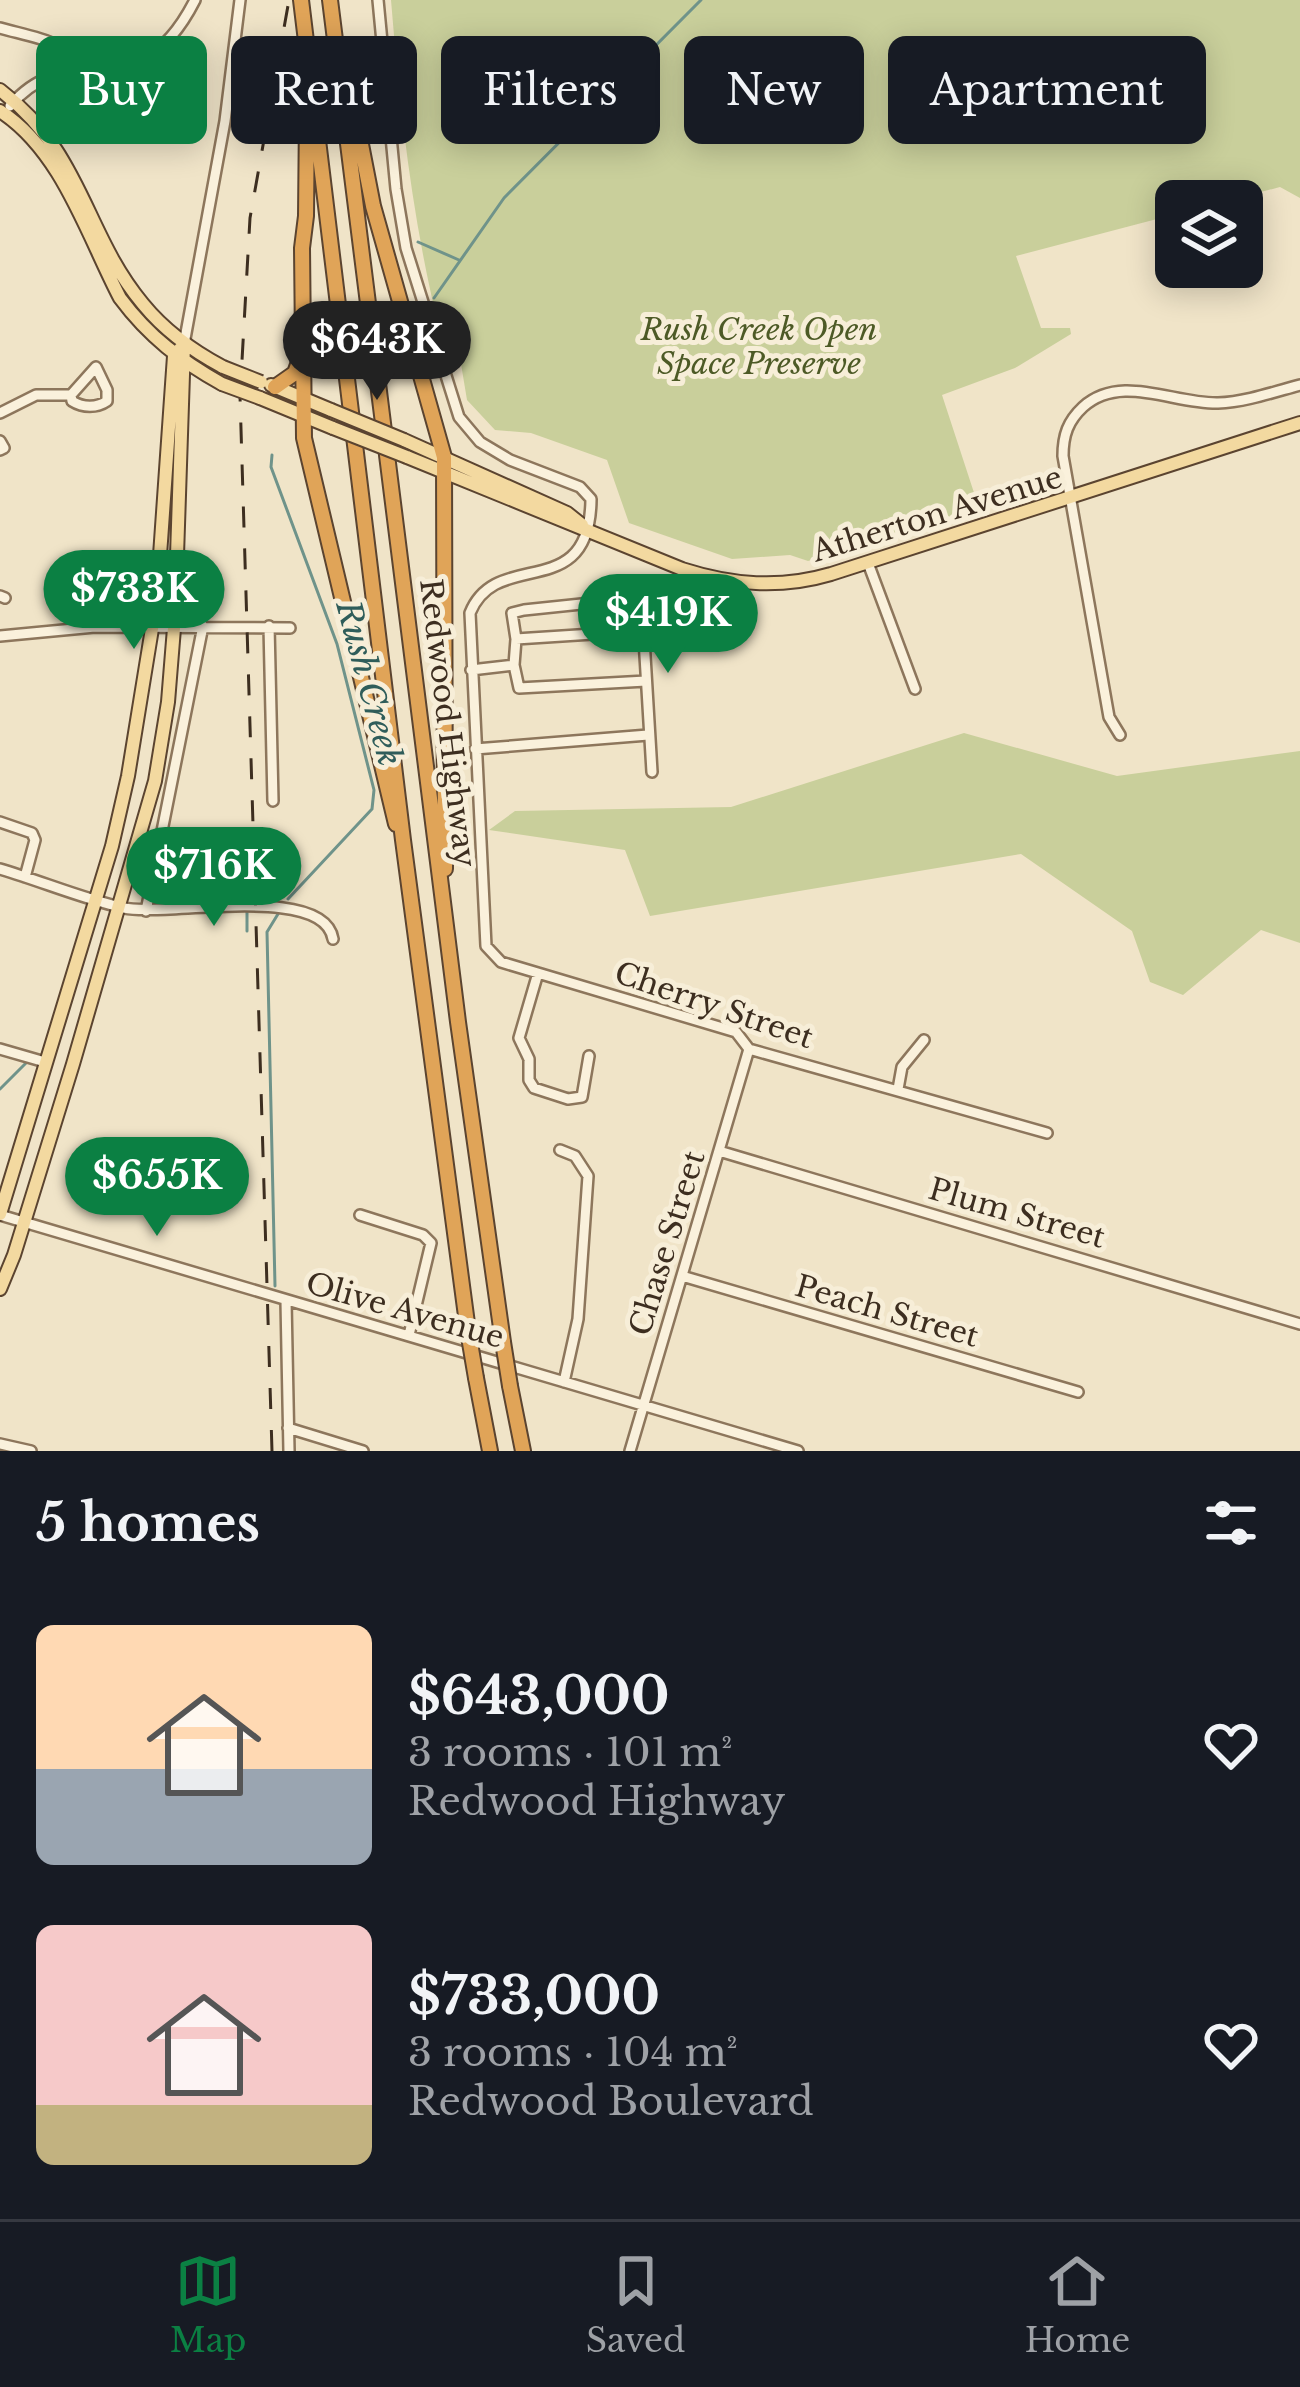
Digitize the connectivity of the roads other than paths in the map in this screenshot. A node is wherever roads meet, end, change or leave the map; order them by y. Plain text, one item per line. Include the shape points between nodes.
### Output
1 (195, 0) edge
2 (240, 0) edge
3 (301, 0) edge
4 (330, 0) edge
5 (378, 0) edge
6 (0, 28) edge
7 (172, 36) edge
8 (305, 36) edge
9 (334, 36) edge
10 (36, 39) edge
11 (36, 80) edge
12 (0, 90) edge
13 (14, 101) junction
14 (2, 112) edge
15 (306, 144) edge
16 (318, 144) edge
17 (347, 144) edge
18 (361, 144) edge
19 (184, 344) junction
20 (302, 354) junction
21 (180, 360) junction
22 (219, 382) junction
23 (268, 384) junction
24 (1300, 385) edge
25 (71, 395) junction
26 (303, 398) junction
27 (182, 409) junction
28 (0, 413) edge
29 (303, 415) junction
30 (1300, 423) edge
31 (444, 465) junction
32 (1071, 497) junction
33 (587, 530) junction
34 (868, 563) junction
35 (658, 596) dead end
36 (154, 624) junction
37 (173, 626) junction
38 (203, 626) junction
39 (269, 626) junction
40 (290, 628) dead end
41 (0, 636) edge
42 (516, 639) junction
43 (514, 665) junction
44 (471, 670) junction
45 (646, 681) junction
46 (915, 689) dead end
47 (648, 735) junction
48 (1120, 735) dead end
49 (476, 749) junction
50 (652, 772) dead end
51 (273, 801) dead end
52 (0, 822) edge
53 (403, 841) junction
54 (0, 869) edge
55 (26, 877) junction
56 (95, 897) junction
57 (442, 898) junction
58 (120, 907) junction
59 (146, 911) junction
60 (334, 939) dead end
61 (538, 973) junction
62 (924, 1040) dead end
63 (0, 1049) edge
64 (749, 1049) junction
65 (589, 1056) dead end
66 (45, 1063) junction
67 (898, 1089) junction
68 (1047, 1133) dead end
69 (560, 1150) dead end
70 (719, 1151) junction
71 (0, 1215) edge
72 (361, 1215) dead end
73 (24, 1222) junction
74 (682, 1276) junction
75 (0, 1289) edge
76 (286, 1301) junction
77 (1300, 1324) edge
78 (409, 1335) junction
79 (564, 1382) junction
80 (1078, 1392) dead end
81 (643, 1406) junction
82 (288, 1428) junction
83 (0, 1444) edge
84 (31, 1451) edge
85 (289, 1451) edge
86 (363, 1451) edge
87 (490, 1451) edge
88 (523, 1451) edge
89 (630, 1451) edge
90 (798, 1451) edge

1 - 7 street
2 - 19 street
3 - 8 highway, Redwood Highway
4 - 9 highway, Redwood Highway
5 - 33 street via 406,248 459,417 510,460 580,487 591,499
6 - 10 street
11 - 13 street
12 - 13 main road, Atherton Avenue
13 - 14 street
13 - 19 main road, Atherton Avenue via 66,163 133,290
14 - 21 main road, Atherton Avenue via 57,173 120,298
15 - 20 highway
16 - 53 highway, Redwood Highway
17 - 57 highway, Redwood Highway
18 - 31 highway
19 - 21 main road
19 - 23 main road, Atherton Avenue, bridge
20 - 23 highway via 295,374
20 - 26 highway
21 - 22 main road, Atherton Avenue
21 - 27 main road
21 - 36 main road
22 - 27 main road via 198,385
22 - 29 main road, Atherton Avenue, bridge
23 - 26 main road, Atherton Avenue
24 - 32 street via 1220,403 1131,390 1091,400 1063,437
25 - 25 street via 84,381 96,367 107,401 80,406
25 - 28 street via 36,395
26 - 29 highway
26 - 31 main road, Atherton Avenue, bridge
27 - 37 main road
29 - 31 main road, Atherton Avenue, bridge
29 - 53 highway
30 - 32 main road, Atherton Avenue
31 - 33 main road, Atherton Avenue
31 - 57 highway
32 - 34 main road, Atherton Avenue
32 - 48 street via 1109,717
33 - 34 main road, Atherton Avenue via 736,583 785,584
33 - 44 street via 562,565 483,590 470,614
34 - 46 street
35 - 42 street via 512,613
36 - 37 street
36 - 41 street
36 - 56 main road via 128,776
37 - 38 street
37 - 58 main road via 154,782
38 - 39 street
38 - 59 street
39 - 40 street
39 - 51 street
42 - 43 street
42 - 45 street via 639,631
43 - 44 street
43 - 45 street via 519,688
44 - 49 street
45 - 47 street
47 - 49 street
47 - 50 street
49 - 61 street, Cherry Street via 486,946 501,962
52 - 55 street via 32,833
53 - 87 highway, Redwood Highway, bridge
54 - 55 street
55 - 56 street
56 - 58 street
56 - 66 main road
57 - 88 highway, Redwood Highway, bridge
58 - 59 street
58 - 73 main road
59 - 60 street via 264,904 323,922
61 - 64 street, Cherry Street via 736,1033
61 - 65 street via 519,1038 529,1080 568,1099 582,1097
62 - 67 street via 902,1067
63 - 66 street
64 - 67 street, Cherry Street
64 - 70 street, Chase Street
66 - 71 main road
67 - 68 street, Cherry Street
69 - 79 street via 588,1176 578,1319
70 - 74 street, Chase Street
70 - 77 street, Plum Street
71 - 73 street, Olive Avenue
72 - 78 street via 431,1244
73 - 75 main road
73 - 76 street, Olive Avenue
74 - 80 street, Peach Street
74 - 81 street, Chase Street
76 - 78 street, Olive Avenue
76 - 82 street
78 - 79 street, Olive Avenue
79 - 81 street, Olive Avenue
81 - 89 street, Chase Street
81 - 90 street, Olive Avenue
82 - 85 street
82 - 86 street
83 - 84 street

